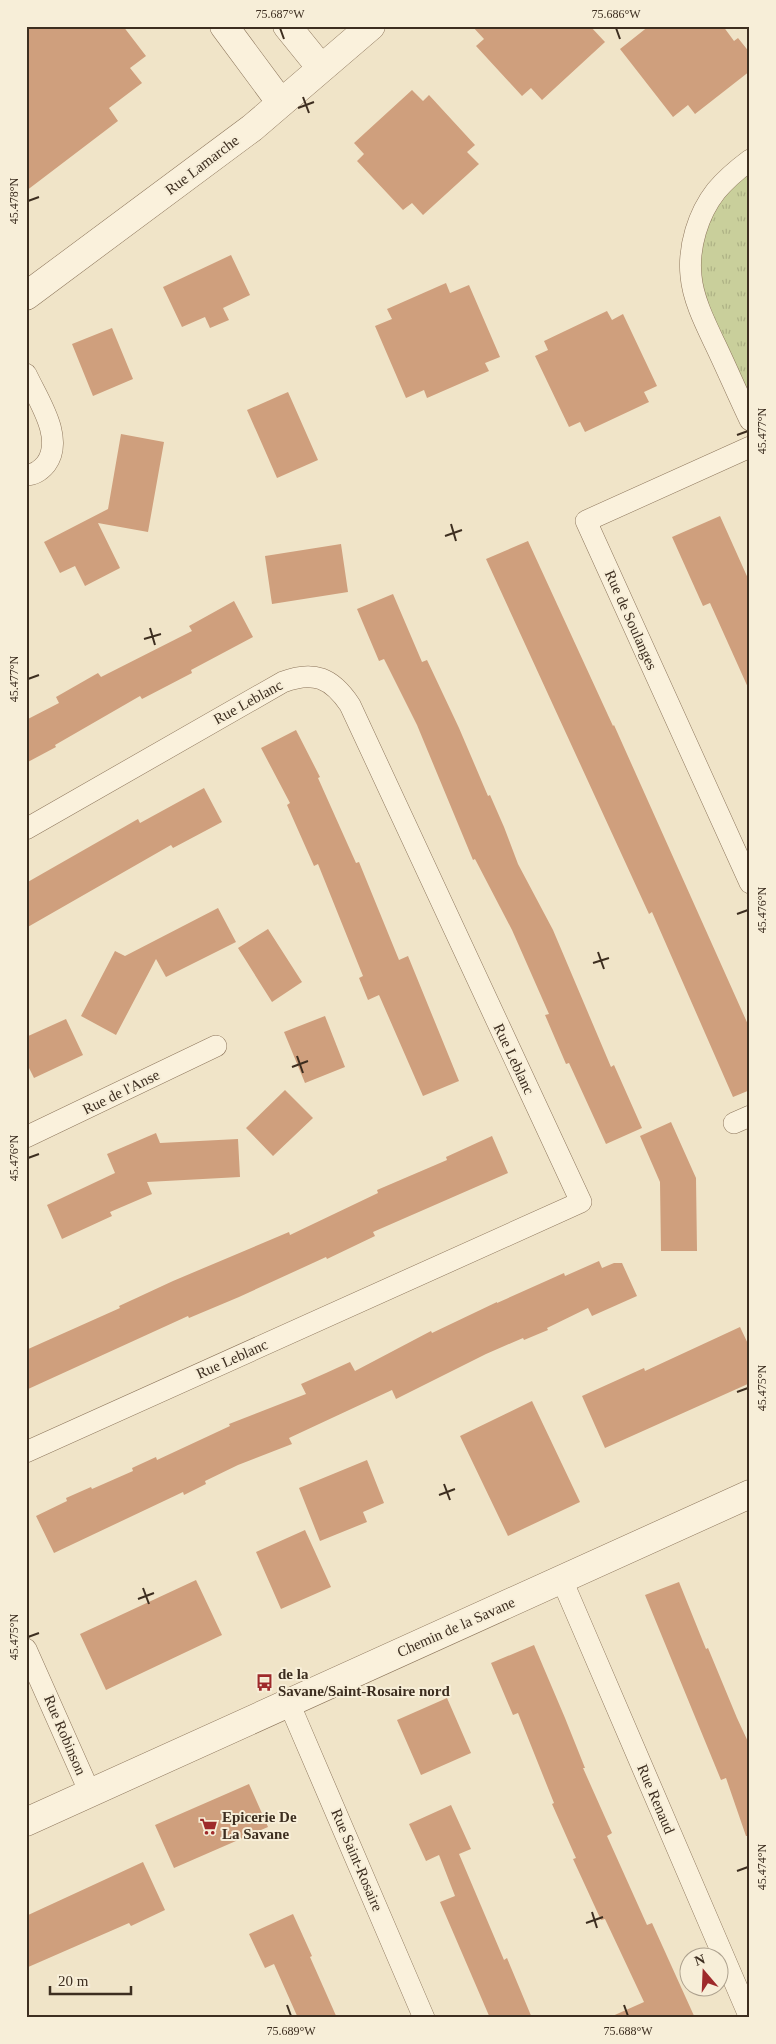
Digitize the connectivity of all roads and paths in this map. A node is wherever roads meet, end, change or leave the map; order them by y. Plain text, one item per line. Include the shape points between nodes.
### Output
1 (224, 26) edge
2 (286, 26) edge
3 (371, 26) edge
4 (321, 68) junction
5 (282, 103) junction
6 (750, 160) edge
7 (26, 296) edge
8 (26, 374) edge
9 (750, 420) edge
10 (750, 447) edge
11 (26, 475) edge
12 (26, 829) edge
13 (750, 883) edge
14 (216, 1046) dead end
15 (26, 1137) edge
16 (26, 1452) edge
17 (750, 1494) edge
18 (562, 1580) junction
19 (26, 1649) edge
20 (288, 1703) junction
21 (90, 1793) junction
22 (26, 1822) edge
23 (424, 2018) edge
24 (750, 2018) edge

1 - 5 street
2 - 4 street
3 - 4 street, Rue Lamarche
4 - 5 street, Rue Lamarche
5 - 7 street, Rue Lamarche
6 - 9 street via 716,191 703,212 690,260 691,279 702,317
8 - 11 street via 50,428 53,444 50,458 42,468
10 - 13 street, Rue de Soulanges via 586,521
12 - 16 street, Rue Leblanc via 283,682 297,676 314,676 329,682 340,690 350,705 581,1202
14 - 15 street, Rue de l'Anse
17 - 18 street, Chemin de la Savane
18 - 20 street, Chemin de la Savane
18 - 24 street, Rue Renaud
19 - 21 street, Rue Robinson
20 - 21 street, Chemin de la Savane
20 - 23 street, Rue Saint-Rosaire
21 - 22 street, Chemin de la Savane

